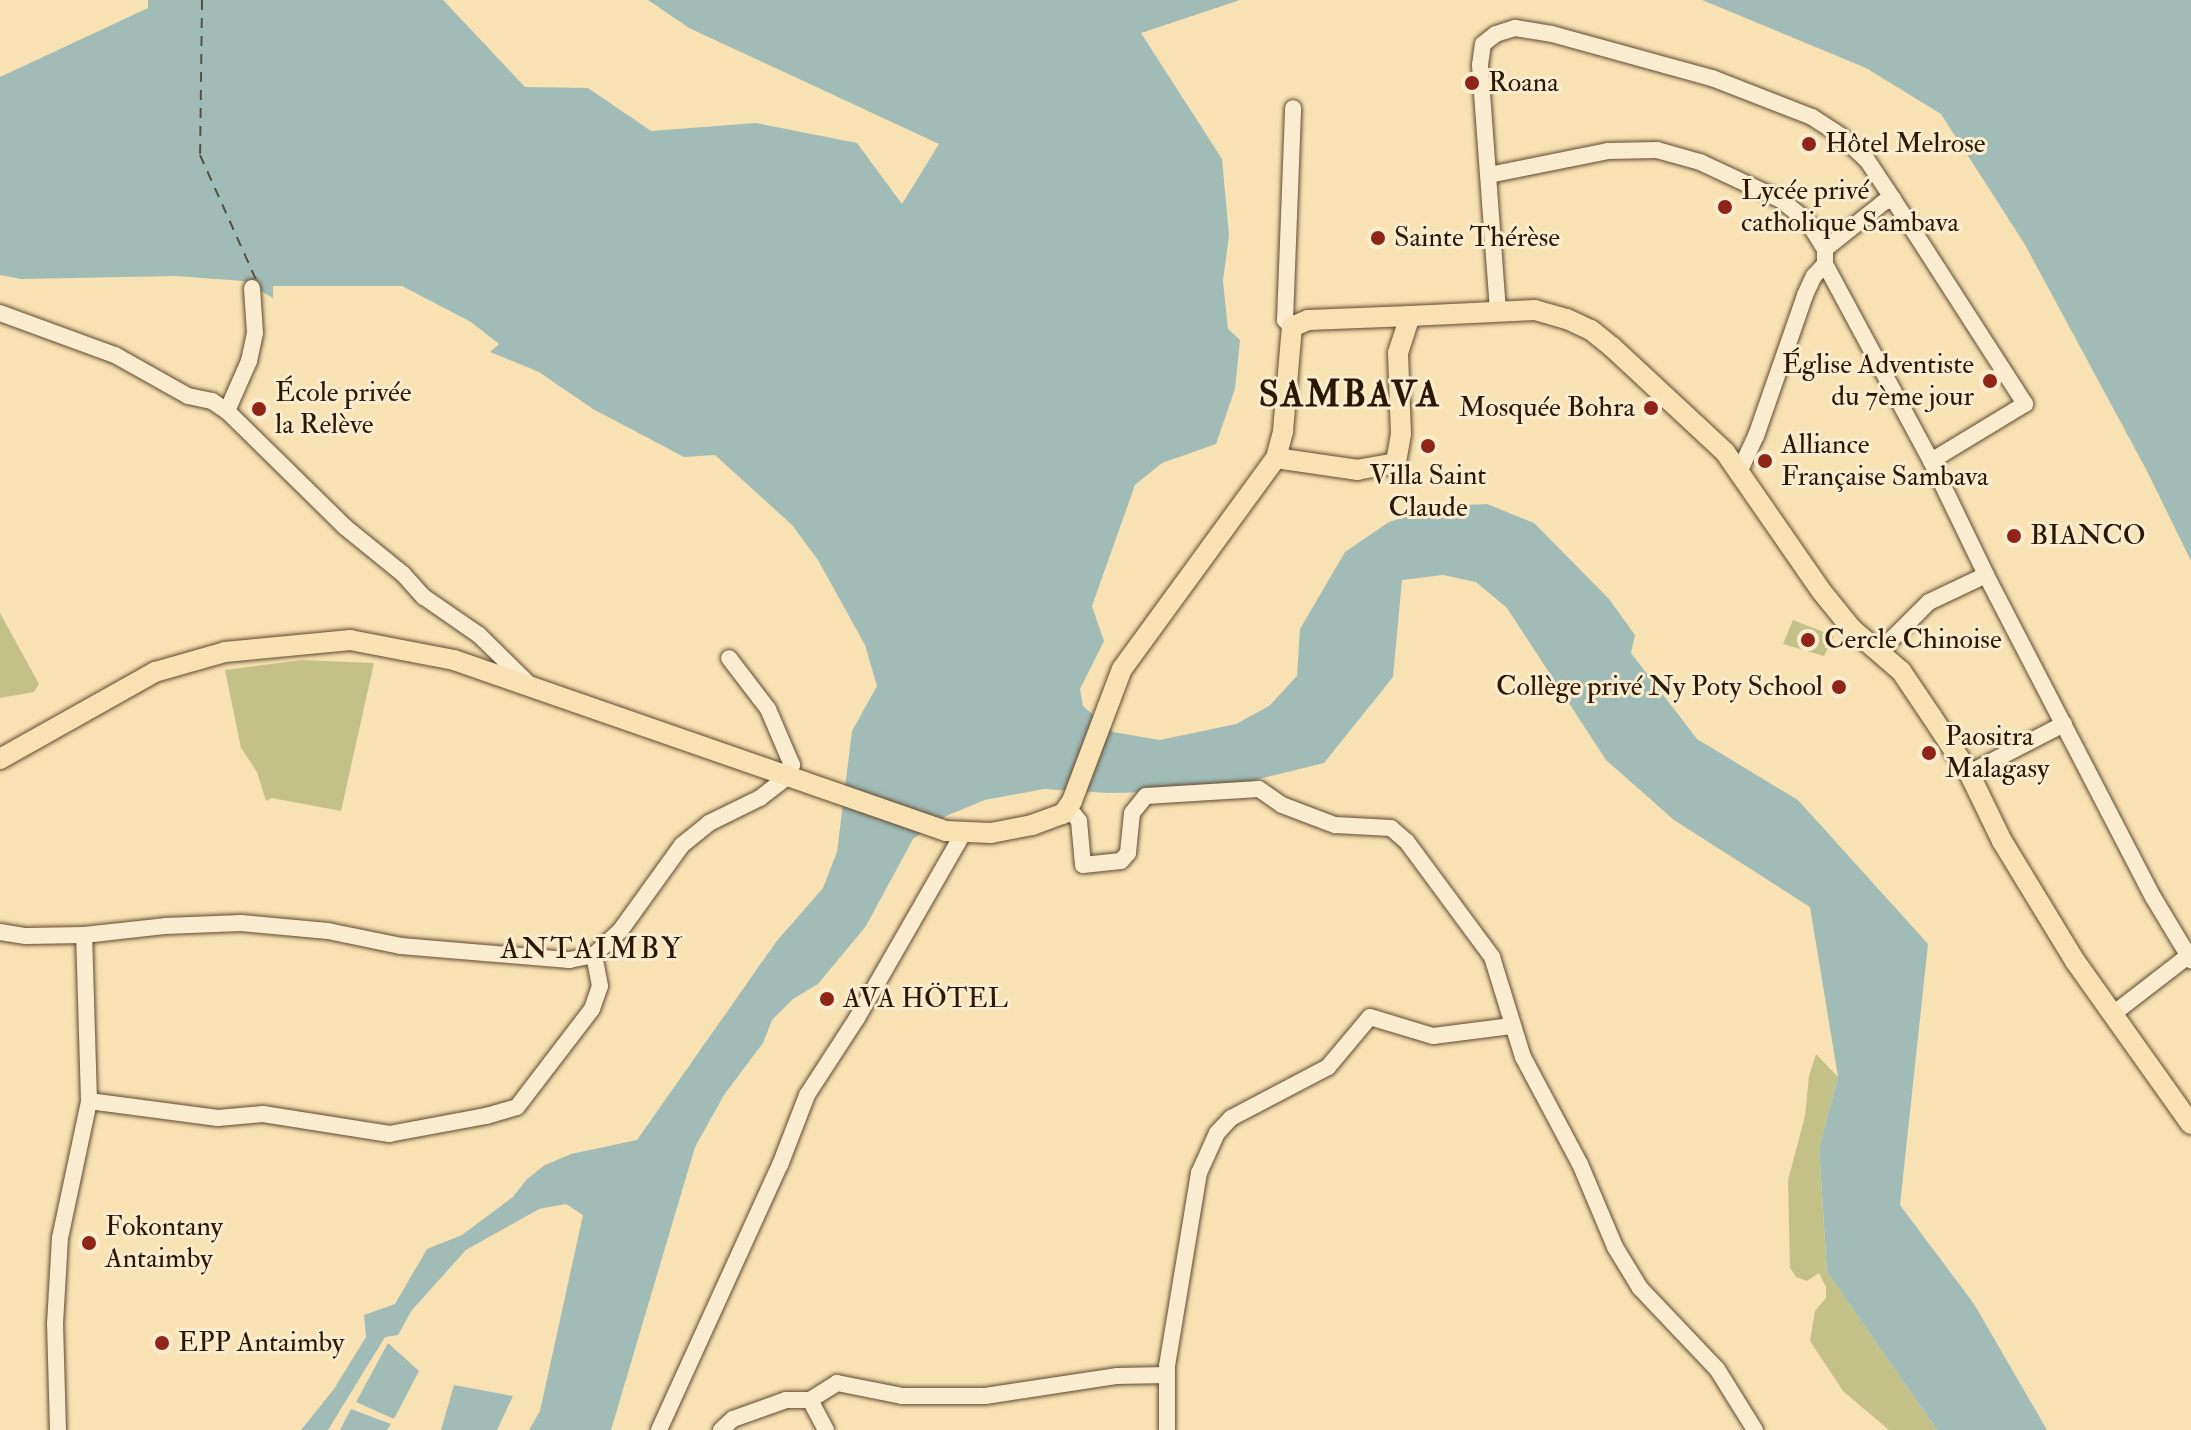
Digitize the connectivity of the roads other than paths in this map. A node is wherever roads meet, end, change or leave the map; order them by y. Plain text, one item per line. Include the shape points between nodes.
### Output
1 (1293, 108) dead end
2 (1489, 175) junction
3 (1893, 199) junction
4 (1825, 256) junction
5 (252, 288) dead end
6 (1498, 311) junction
7 (0, 313) edge
8 (1410, 316) junction
9 (1292, 327) junction
10 (227, 411) junction
11 (1276, 458) junction
12 (1931, 461) junction
13 (1740, 470) junction
14 (1986, 575) junction
15 (1880, 651) junction
16 (729, 658) dead end
17 (533, 688) junction
18 (2064, 724) junction
19 (0, 759) edge
20 (1969, 773) junction
21 (788, 776) junction
22 (1070, 804) junction
23 (954, 832) junction
24 (0, 932) edge
25 (84, 935) junction
26 (594, 955) junction
27 (2190, 958) edge
28 (2113, 1014) junction
29 (1511, 1026) junction
30 (89, 1101) junction
31 (2191, 1124) edge
32 (1166, 1375) junction
33 (810, 1400) junction
34 (58, 1430) edge
35 (659, 1430) edge
36 (721, 1430) edge
37 (826, 1430) edge
38 (1167, 1430) edge
39 (1755, 1430) edge

1 - 9 street via 1285,320
2 - 3 street via 1483,44 1515,28 1712,78 1812,117 1867,160
2 - 4 street via 1608,151 1657,150 1700,162 1781,200 1808,222
2 - 6 street
3 - 4 street
3 - 12 street via 2025,404
4 - 12 street
4 - 13 street via 1805,295
5 - 10 street via 255,333
6 - 8 main road
6 - 13 main road via 1535,310 1591,330
7 - 10 street via 115,355 188,396
8 - 9 main road via 1308,320
8 - 11 main road via 1398,353 1401,434 1396,463 1358,470
9 - 11 main road
10 - 17 street via 345,527 424,597 506,658
11 - 22 main road via 1122,669
12 - 14 street
13 - 15 main road via 1822,592 1852,629
14 - 15 street via 1929,602
14 - 18 street
15 - 20 main road via 1901,671
16 - 21 street via 768,709 792,765
17 - 19 main road via 454,660 350,640 225,652 155,672
17 - 21 main road
18 - 20 street
18 - 27 street
20 - 28 main road via 2002,841
21 - 23 main road
21 - 26 street via 682,845 620,931
22 - 23 main road via 1063,814 1032,825
22 - 29 street via 1079,821 1083,865 1121,861 1128,853 1132,813 1146,796 1259,789 1282,805 1335,825 1391,828 1439,881 1492,957
23 - 35 street via 857,1018 807,1095
24 - 25 street
25 - 26 street via 241,923 328,931 401,946 569,960
25 - 30 street
26 - 30 street via 600,986 592,1009 517,1107 486,1116 389,1134 263,1114 218,1118
27 - 28 street
28 - 31 main road
29 - 32 street via 1433,1036 1370,1017 1328,1067 1231,1118 1217,1133 1199,1173
29 - 39 street via 1623,1260 1640,1288 1717,1369
30 - 34 street via 60,1238 55,1324
32 - 33 street via 1117,1376 985,1396 902,1396 837,1383
32 - 38 street
33 - 36 street via 786,1400 733,1419
33 - 37 street

